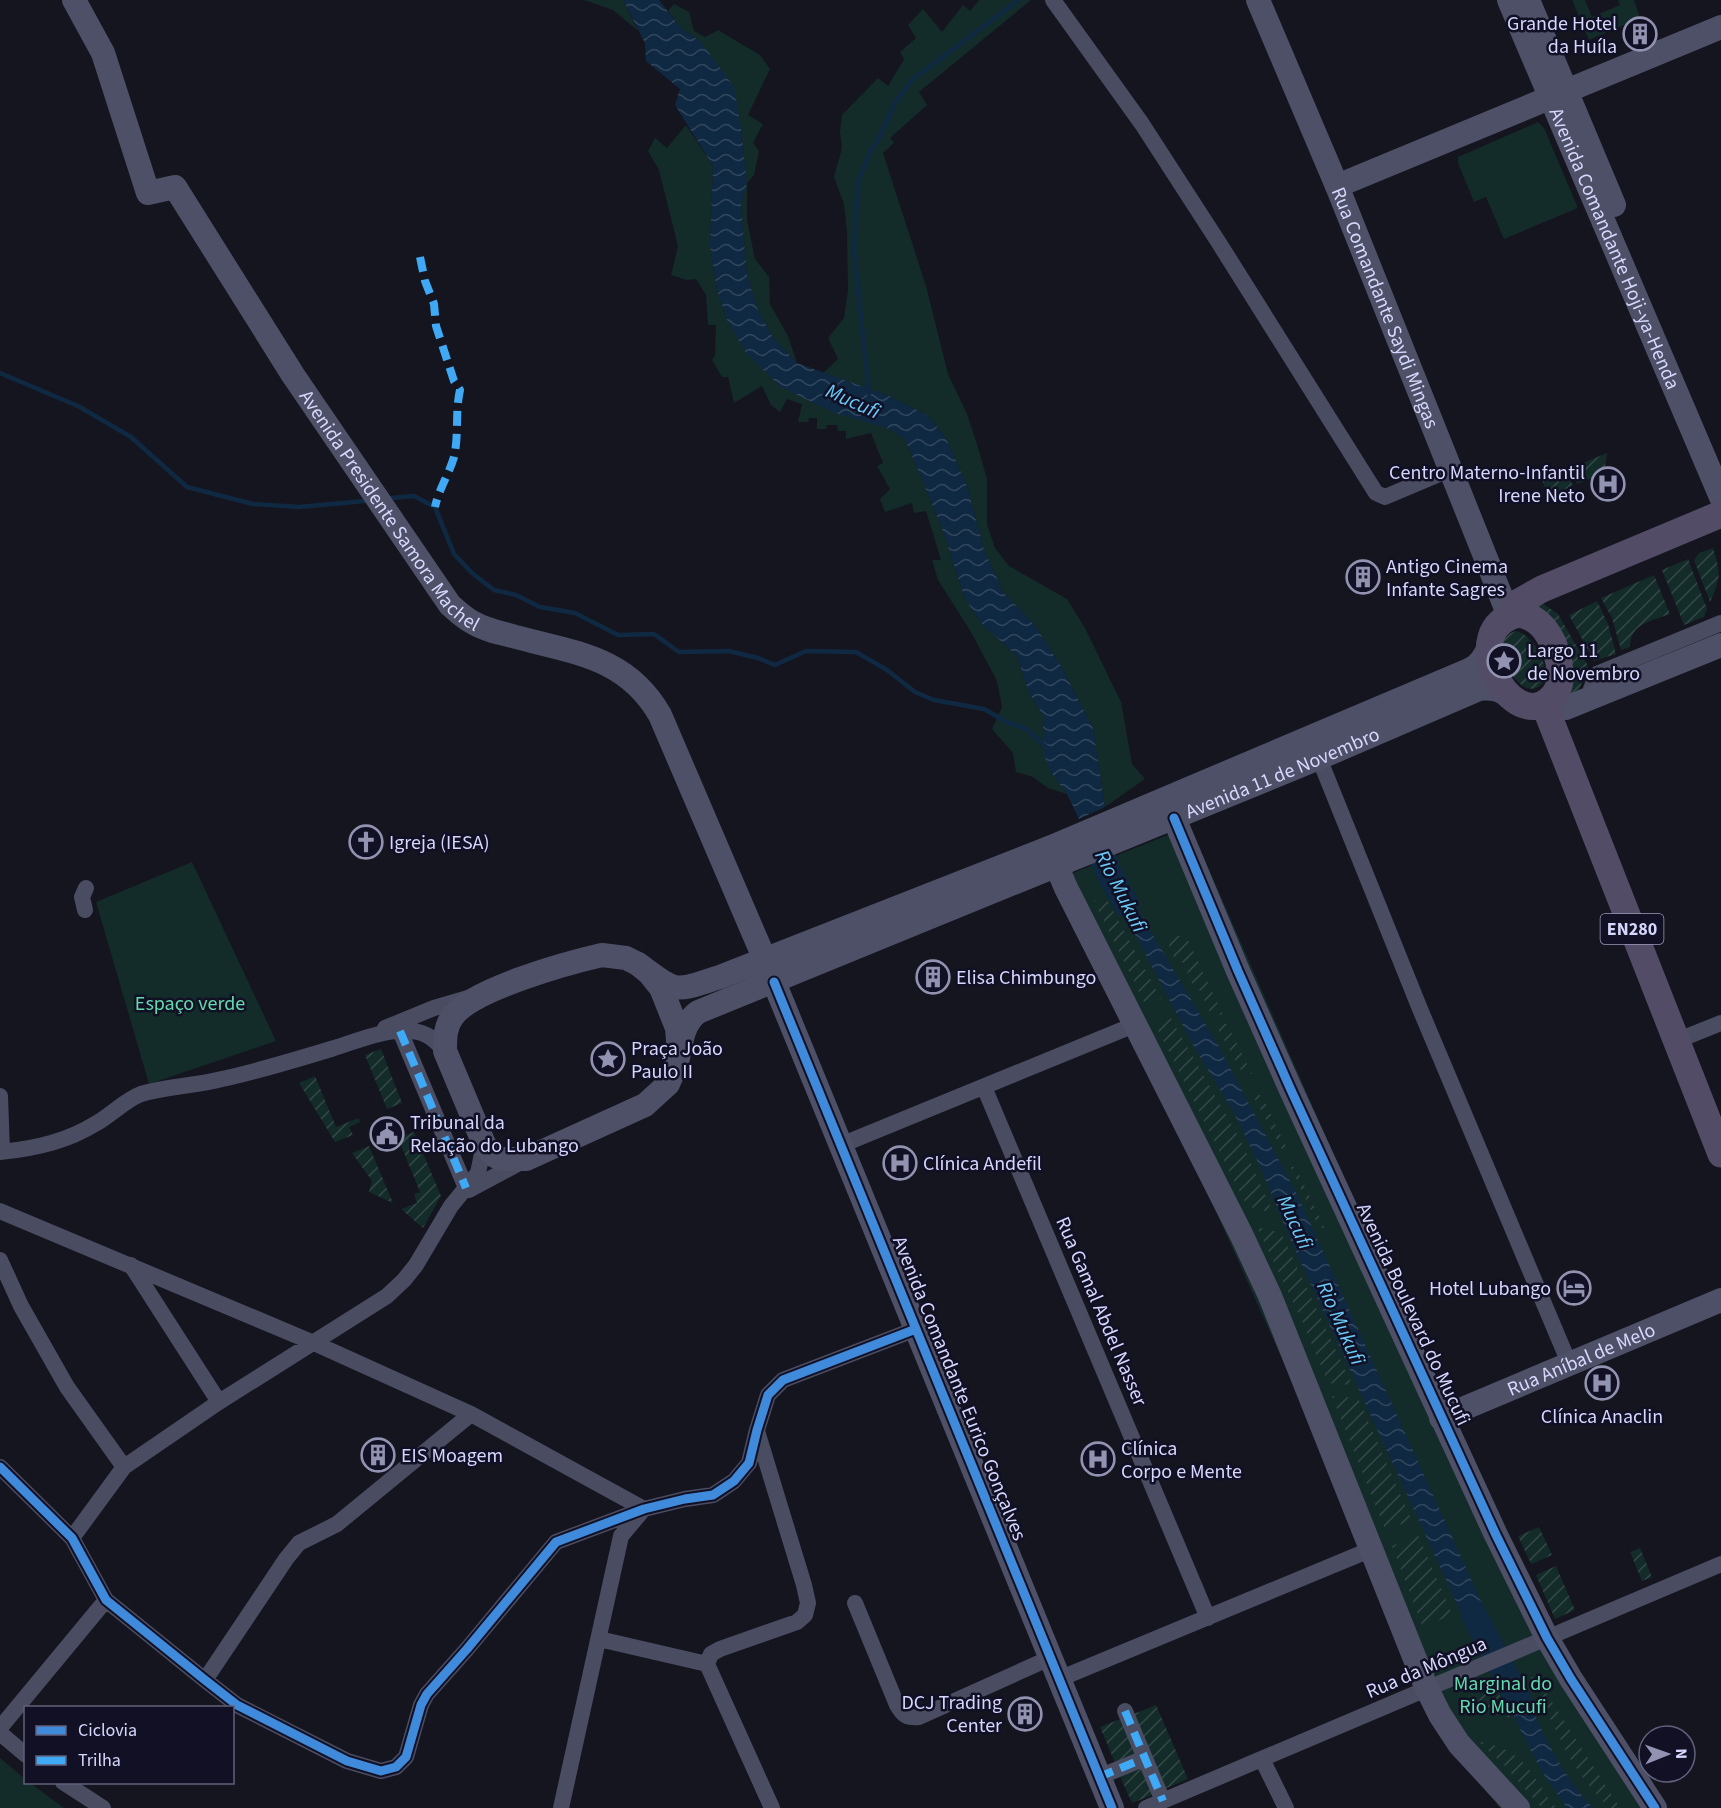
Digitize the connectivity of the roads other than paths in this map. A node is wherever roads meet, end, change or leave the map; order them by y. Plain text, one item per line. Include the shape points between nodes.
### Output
1 (74, 0) edge
2 (1053, 0) edge
3 (1258, 0) edge
4 (1509, 0) edge
5 (1528, 0) edge
6 (1721, 27) edge
7 (1558, 94) junction
8 (1337, 186) junction
9 (1721, 462) edge
10 (1449, 470) junction
11 (1721, 497) edge
12 (1721, 514) edge
13 (1509, 616) junction
14 (1721, 623) edge
15 (1721, 635) edge
16 (1721, 645) edge
17 (1490, 646) junction
18 (1510, 696) junction
19 (1544, 704) junction
20 (1319, 759) junction
21 (1174, 818) junction
22 (1120, 829) junction
23 (1063, 852) junction
24 (86, 888) dead end
25 (86, 910) dead end
26 (638, 964) junction
27 (770, 971) junction
28 (481, 994) junction
29 (1721, 1023) edge
30 (1134, 1025) junction
31 (400, 1031) junction
32 (369, 1037) junction
33 (1676, 1041) junction
34 (445, 1051) junction
35 (677, 1063) junction
36 (984, 1087) junction
37 (0, 1096) edge
38 (484, 1144) junction
39 (841, 1145) junction
40 (1, 1152) edge
41 (1721, 1154) edge
42 (526, 1159) junction
43 (463, 1191) junction
44 (0, 1211) edge
45 (0, 1260) edge
46 (131, 1264) junction
47 (1721, 1300) edge
48 (916, 1329) junction
49 (314, 1343) junction
50 (1569, 1363) junction
51 (219, 1402) junction
52 (471, 1414) junction
53 (1441, 1418) junction
54 (757, 1430) junction
55 (0, 1467) edge
56 (124, 1467) junction
57 (644, 1509) junction
58 (72, 1538) junction
59 (1372, 1549) junction
60 (1721, 1564) edge
61 (106, 1600) junction
62 (855, 1603) dead end
63 (1208, 1618) junction
64 (599, 1639) junction
65 (1537, 1643) junction
66 (707, 1664) junction
67 (1055, 1669) junction
68 (205, 1680) junction
69 (1438, 1685) junction
70 (1125, 1711) dead end
71 (0, 1728) edge
72 (0, 1733) edge
73 (24, 1753) edge
74 (1145, 1758) junction
75 (1262, 1759) junction
76 (1099, 1778) junction
77 (66, 1784) edge
78 (1163, 1801) junction
79 (103, 1808) edge
80 (561, 1808) edge
81 (772, 1808) edge
82 (1112, 1808) edge
83 (1146, 1808) edge
84 (1286, 1808) edge
85 (1518, 1808) edge
86 (1655, 1808) edge

1 - 27 street, Avenida Presidente Samora Machel via 103,53 148,193 175,187 293,375 450,605 471,622 490,630 605,662 639,686 654,703
2 - 10 street via 1155,144 1376,493 1385,497
3 - 8 street, Rua Comandante Saydi Mingas
4 - 7 street, Avenida Comandante Hoji-ya-Henda
5 - 7 street, Avenida Comandante Hoji-ya-Henda
6 - 7 street
7 - 8 street
7 - 9 street, Avenida Comandante Hoji-ya-Henda
7 - 11 street, Avenida Comandante Hoji-ya-Henda
8 - 10 street, Rua Comandante Saydi Mingas
10 - 13 street, Rua Comandante Saydi Mingas
12 - 13 main road via 1542,589 1517,603
13 - 17 main road via 1494,628
13 - 19 main road via 1533,618 1546,630 1555,649 1560,681 1552,698
14 - 15 street via 1598,674 1591,689
16 - 19 street via 1566,708
17 - 18 main road via 1494,672
17 - 22 street, Avenida 11 de Novembro via 1484,659 1469,670
18 - 19 main road via 1526,706
18 - 20 street, Avenida 11 de Novembro via 1489,687 1479,689
19 - 33 main road, EN280
20 - 21 street, Avenida 11 de Novembro
20 - 50 street
21 - 22 street, Avenida 11 de Novembro
21 - 53 street, Avenida Boulevard do Mucufi via 1291,1090
22 - 23 street, Avenida 11 de Novembro
23 - 27 street, Avenida 11 de Novembro
23 - 30 street
24 - 25 street via 82,897
26 - 27 street, Avenida 11 de Novembro via 678,989
26 - 28 street via 626,958 602,956
26 - 35 street via 661,988 671,1010
27 - 35 street, Avenida 11 de Novembro via 691,1017
27 - 39 street, Avenida Comandante Eurico Gonçalves
28 - 32 street via 396,1022
28 - 34 street via 454,1013 449,1021
29 - 33 street
30 - 36 street
30 - 59 street via 1270,1296
31 - 32 street
31 - 34 street via 420,1032 433,1038
31 - 43 street
32 - 40 street via 220,1080 138,1095 95,1125 62,1140
33 - 41 main road, EN280
34 - 38 street
35 - 42 street via 668,1084 645,1105
36 - 39 street
36 - 63 street, Rua Gamal Abdel Nasser
37 - 40 street
38 - 42 street via 501,1159
38 - 43 street via 478,1173
39 - 48 street, Avenida Comandante Eurico Gonçalves
42 - 43 street
43 - 49 street via 404,1280 387,1296
44 - 46 street
45 - 56 street via 67,1387
46 - 49 street
46 - 51 street
47 - 50 street, Rua Aníbal de Melo
48 - 54 street via 783,1380 768,1395
48 - 67 street, Avenida Comandante Eurico Gonçalves
49 - 51 street
49 - 52 street
50 - 53 street, Rua Aníbal de Melo
51 - 56 street
52 - 57 street
52 - 68 street via 337,1524 298,1543
53 - 65 street, Avenida Boulevard do Mucufi
54 - 57 street via 749,1463 734,1481 713,1495
54 - 66 street via 808,1603 805,1615 797,1622 720,1649 711,1654
55 - 58 street
56 - 58 street
57 - 64 street via 621,1536
57 - 68 street via 556,1542 427,1694 406,1757 396,1767 381,1771 347,1761 237,1705
58 - 61 street
59 - 63 street
59 - 69 street
60 - 65 street, Rua da Môngua
61 - 68 street
61 - 71 street
62 - 67 street via 897,1705 909,1718
63 - 67 street
64 - 66 street
64 - 80 street
65 - 69 street, Rua da Môngua
65 - 86 street, Avenida Boulevard do Mucufi via 1571,1679
66 - 81 street
67 - 76 street, Avenida Comandante Eurico Gonçalves
69 - 75 street, Rua da Môngua
69 - 85 street via 1440,1714 1459,1744
70 - 74 street
72 - 73 street
74 - 76 street
74 - 78 street
75 - 78 street, Rua da Môngua
75 - 84 street
76 - 82 street, Avenida Comandante Eurico Gonçalves
77 - 79 street
78 - 83 street, Rua da Môngua

